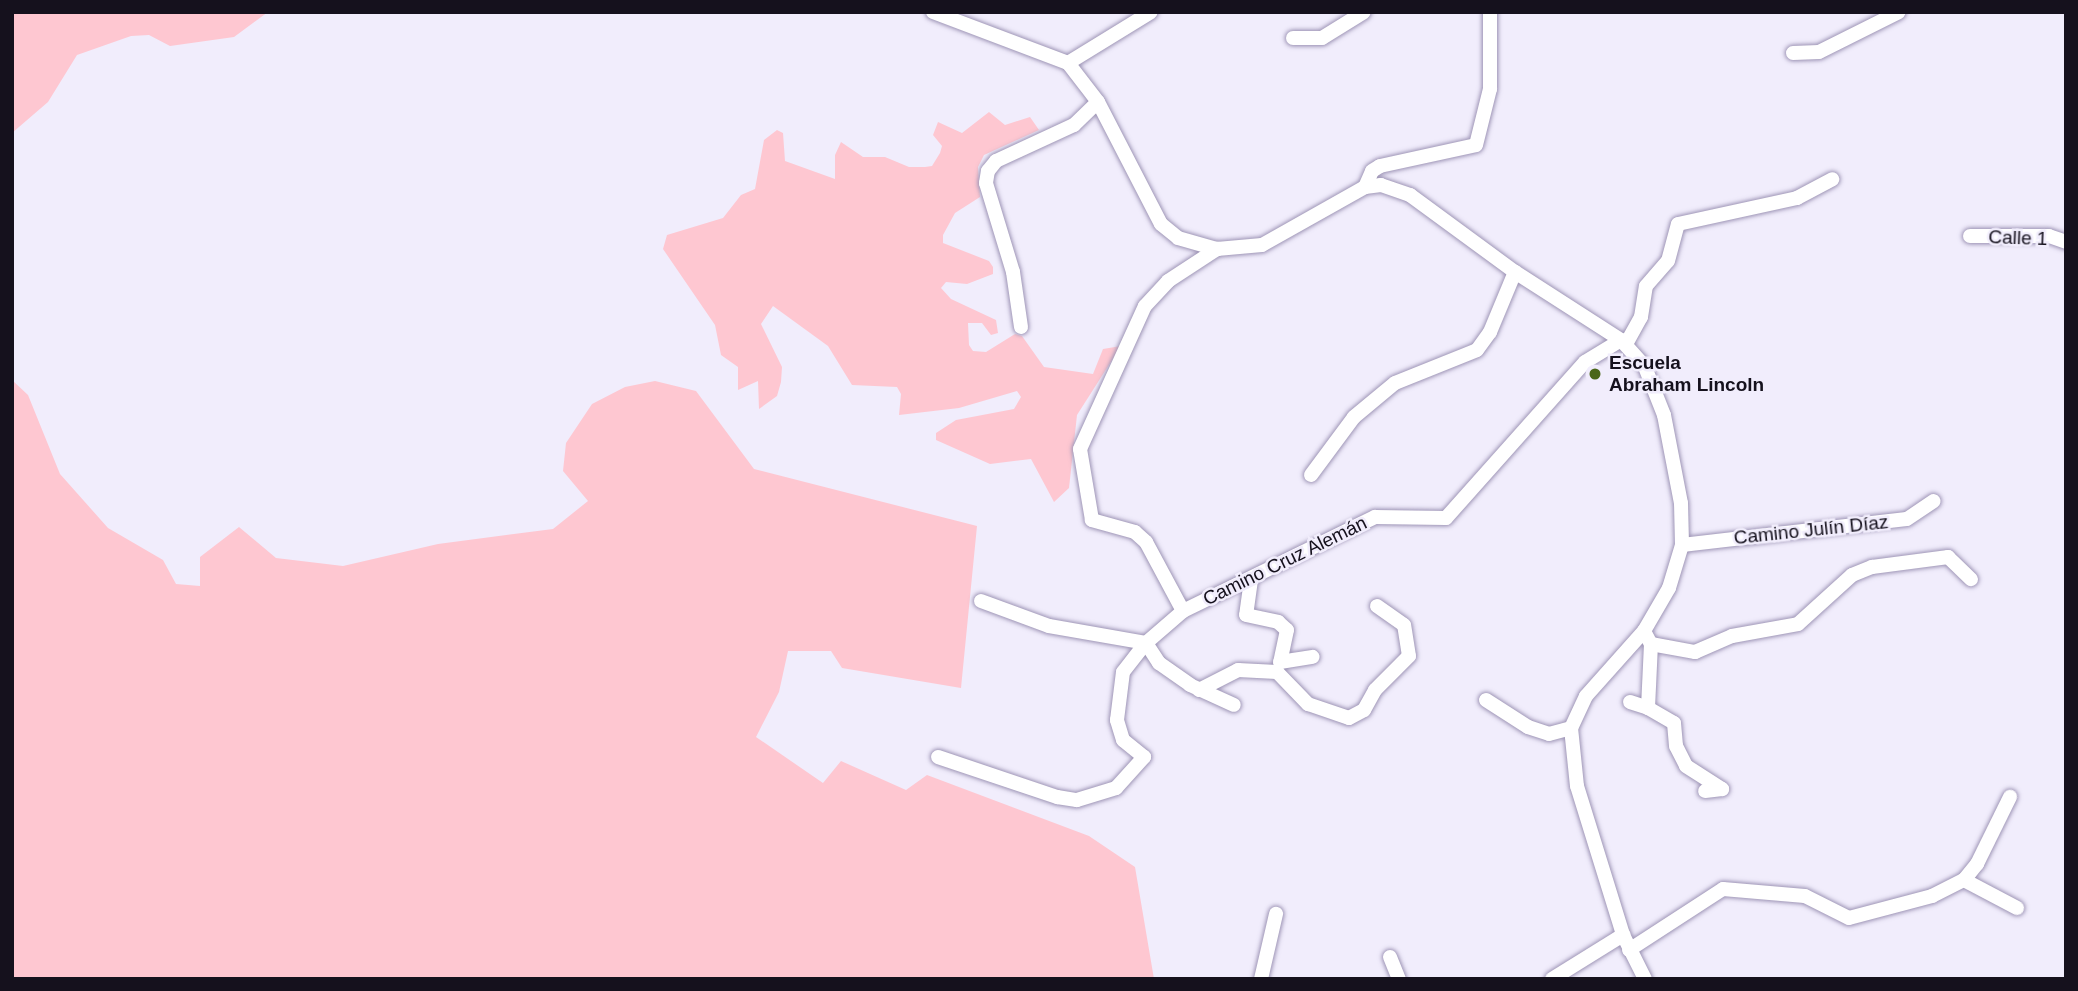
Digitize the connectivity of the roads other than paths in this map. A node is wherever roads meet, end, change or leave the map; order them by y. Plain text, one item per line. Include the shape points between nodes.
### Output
1 (933, 12) edge
2 (1151, 12) edge
3 (1364, 12) edge
4 (1490, 12) edge
5 (1899, 12) edge
6 (1293, 38) dead end
7 (1793, 53) dead end
8 (1068, 62) junction
9 (1098, 102) junction
10 (1832, 179) dead end
11 (1365, 187) junction
12 (1970, 236) dead end
13 (2066, 242) edge
14 (1217, 248) junction
15 (1515, 272) junction
16 (1021, 327) dead end
17 (1623, 342) junction
18 (1311, 475) dead end
19 (1934, 501) dead end
20 (1682, 545) junction
21 (1971, 579) dead end
22 (1251, 580) junction
23 (981, 601) dead end
24 (1377, 606) dead end
25 (1183, 611) junction
26 (1648, 638) junction
27 (1146, 643) junction
28 (1312, 657) dead end
29 (1199, 690) junction
30 (1486, 700) dead end
31 (1630, 702) dead end
32 (1234, 705) dead end
33 (1648, 708) junction
34 (1571, 728) junction
35 (938, 757) dead end
36 (1704, 791) dead end
37 (2010, 797) dead end
38 (1964, 880) junction
39 (2017, 908) dead end
40 (1276, 914) dead end
41 (1623, 935) junction
42 (1629, 950) junction
43 (1390, 957) dead end
44 (1557, 977) edge
45 (1261, 979) edge
46 (1399, 979) edge
47 (1645, 979) edge

1 - 8 street
2 - 8 street
3 - 6 street via 1322,38
4 - 11 street via 1490,89 1476,145 1380,166 1372,171
5 - 7 street via 1819,52
8 - 9 street
9 - 14 street via 1161,224 1178,238
9 - 16 street via 1074,125 996,161 988,171 986,183 1013,272
10 - 17 street via 1797,198 1678,224 1668,261 1647,286 1641,317
11 - 14 street via 1262,245
11 - 15 street via 1381,186 1410,195
12 - 13 street, Calle 1 via 2049,236
14 - 25 street via 1168,281 1145,306 1080,449 1092,520 1135,532 1146,541
15 - 17 street
15 - 18 street via 1490,332 1477,350 1395,383 1354,417
17 - 20 street via 1645,367 1664,415 1681,503
17 - 22 street, Camino Cruz Alemán via 1585,362 1446,518 1375,517
19 - 20 street, Camino Julín Díaz via 1907,519
20 - 26 street
21 - 26 street via 1948,557 1872,568 1852,575 1798,624 1732,636 1695,652
22 - 25 street, Camino Cruz Alemán
22 - 28 street via 1246,615 1278,622 1287,630 1280,662
23 - 27 street via 1049,626
24 - 29 street via 1404,625 1409,656 1376,690 1364,710 1349,718 1308,704 1277,672 1238,670
25 - 27 street, Camino Cruz Alemán
26 - 33 street
26 - 34 street via 1586,696
27 - 29 street via 1159,663
27 - 35 street, Camino Cruz Alemán via 1124,672 1117,720 1123,740 1144,757 1116,788 1077,800
29 - 32 street
30 - 34 street via 1528,727 1549,733
31 - 33 street
33 - 36 street via 1674,723 1676,746 1686,766 1722,789
34 - 41 street via 1577,786
37 - 38 street via 1977,864
38 - 39 street
38 - 42 street via 1932,896 1849,918 1805,897 1723,890
40 - 45 street
41 - 42 street
41 - 44 street
42 - 47 street
43 - 46 street

